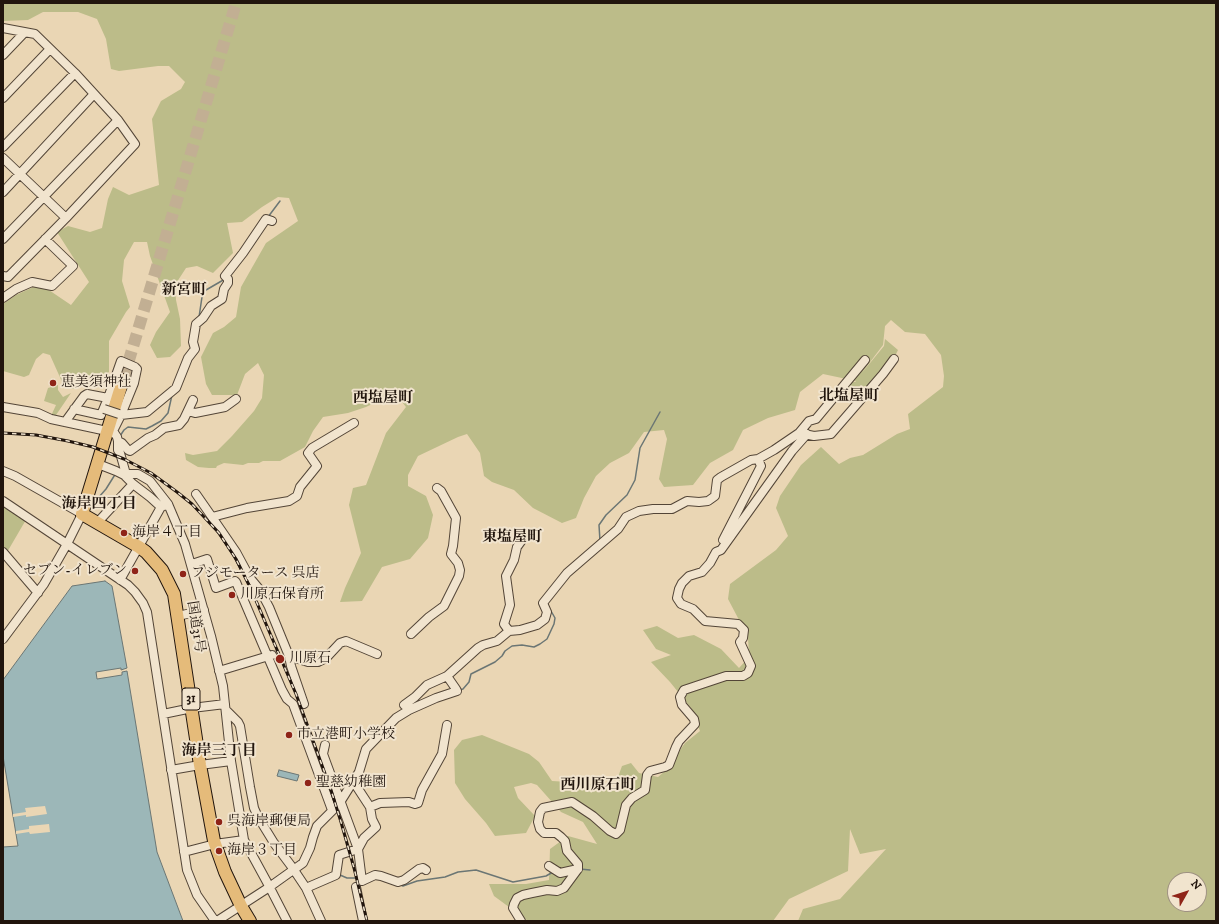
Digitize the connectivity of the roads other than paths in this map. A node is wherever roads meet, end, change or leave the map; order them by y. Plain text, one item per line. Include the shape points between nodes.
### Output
1 (3, 28) edge
2 (24, 33) junction
3 (50, 49) junction
4 (3, 55) edge
5 (75, 73) junction
6 (94, 94) junction
7 (3, 98) edge
8 (118, 120) junction
9 (3, 147) edge
10 (3, 158) edge
11 (20, 174) junction
12 (3, 192) edge
13 (44, 197) junction
14 (66, 218) junction
15 (269, 220) dead end
16 (3, 239) edge
17 (45, 239) junction
18 (5, 277) edge
19 (3, 298) edge
20 (894, 359) dead end
21 (865, 360) dead end
22 (123, 380) tunnel mouth
23 (108, 398) junction
24 (236, 399) dead end
25 (193, 400) dead end
26 (3, 407) edge
27 (74, 409) junction
28 (104, 409) junction
29 (188, 411) junction
30 (120, 414) junction
31 (65, 422) junction
32 (354, 422) dead end
33 (107, 431) junction
34 (803, 434) junction
35 (120, 442) junction
36 (758, 459) junction
37 (98, 464) junction
38 (3, 471) edge
39 (121, 473) junction
40 (133, 484) junction
41 (437, 488) dead end
42 (196, 494) dead end
43 (3, 502) edge
44 (165, 506) junction
45 (82, 514) junction
46 (212, 517) junction
47 (97, 523) junction
48 (526, 536) dead end
49 (67, 544) junction
50 (139, 547) junction
51 (3, 552) edge
52 (716, 552) junction
53 (192, 564) junction
54 (120, 580) junction
55 (38, 592) junction
56 (204, 610) junction
57 (178, 616) junction
58 (509, 631) junction
59 (411, 634) dead end
60 (3, 639) edge
61 (377, 654) dead end
62 (270, 656) junction
63 (289, 656) junction
64 (219, 671) junction
65 (447, 676) junction
66 (304, 704) dead end
67 (404, 705) dead end
68 (226, 707) junction
69 (192, 708) junction
70 (163, 714) junction
71 (447, 725) dead end
72 (325, 745) dead end
73 (231, 761) junction
74 (200, 765) junction
75 (171, 770) junction
76 (353, 781) junction
77 (341, 800) junction
78 (370, 807) junction
79 (332, 810) junction
80 (244, 840) junction
81 (215, 844) junction
82 (358, 849) junction
83 (184, 852) junction
84 (549, 866) dead end
85 (578, 869) junction
86 (294, 870) junction
87 (426, 870) dead end
88 (270, 886) junction
89 (356, 887) dead end
90 (306, 888) junction
91 (241, 906) junction
92 (216, 921) edge
93 (250, 921) edge
94 (287, 921) edge
95 (320, 921) edge
96 (363, 921) edge
97 (521, 921) edge

1 - 2 street
2 - 3 street via 35,34
2 - 4 street
3 - 5 street
3 - 7 street
5 - 6 street
5 - 9 street
6 - 8 street
6 - 11 street
8 - 13 street
8 - 14 street via 135,144
10 - 11 street
11 - 12 street
11 - 13 street
13 - 14 street
13 - 16 street
14 - 17 street
15 - 30 street via 226,277 228,283 222,298 198,321 195,349 173,390 147,412
17 - 18 street
17 - 19 street via 73,266 52,286 32,282
20 - 34 street via 831,434
21 - 34 street via 816,419 809,421
22 - 33 highway
23 - 27 street via 87,394
23 - 28 street
23 - 30 street via 121,361 135,367 134,383
24 - 29 street via 225,407 195,413
25 - 29 street
26 - 31 street via 38,413
27 - 28 street via 101,415
27 - 31 street
28 - 30 street, bridge
29 - 35 street via 178,425 164,428 130,451
30 - 35 street via 113,432
31 - 33 street
32 - 46 street via 308,453 317,466 294,499
33 - 37 highway
34 - 36 street
34 - 52 street via 721,550
35 - 39 street via 118,450
36 - 52 street via 761,466
36 - 58 street via 751,460 720,477 717,480 715,496 708,501 687,501 672,510 639,511 626,517 618,529 567,573 543,603 547,612 545,619 537,626
37 - 39 street
37 - 45 highway
38 - 45 street
39 - 40 street
39 - 44 street via 138,474 150,482
40 - 44 street
40 - 47 street
41 - 59 street via 456,518 451,554 458,564 459,576 444,606
42 - 46 street
43 - 49 street
44 - 50 street
44 - 53 street via 185,544
45 - 47 highway, 国道31号 / 31
45 - 49 street
46 - 63 street via 260,590
47 - 50 highway, 国道31号 / 31
48 - 58 street via 517,547 506,576 510,605 504,624
49 - 54 street
49 - 55 street
50 - 54 street
50 - 57 highway, 国道31号 / 31 via 162,570 174,594
51 - 55 street
52 - 85 street via 702,572 689,576 682,583 677,598 681,604 693,609 705,620 738,624 744,630 740,642 751,666 748,673 743,676 726,676 684,690 680,697 682,705 695,724 679,741 669,765 650,771 647,775 645,790 626,805 620,830 616,834 572,802 542,808 538,822 540,829 544,833 556,833 562,837 567,851 578,864
53 - 56 street
53 - 62 street via 207,559 216,588 236,582
54 - 70 street via 135,592 147,612
55 - 60 street
56 - 57 street
56 - 64 street
57 - 69 highway, 国道31号 / 31
58 - 65 street via 497,641 478,648
61 - 63 street via 346,641 318,662 308,662
62 - 64 street
62 - 79 street via 275,675 287,699 293,704
63 - 66 street
64 - 68 street
65 - 67 street via 427,685
65 - 76 street via 457,691 436,698 396,718 366,749 359,772
68 - 69 street
68 - 73 street
68 - 86 street via 240,726 254,808 274,843
69 - 70 street
69 - 74 highway, 国道31号 / 31
70 - 75 street
71 - 78 street via 442,754 422,790 418,803 380,803
72 - 77 street via 323,754
73 - 74 street
73 - 80 street
74 - 75 street
74 - 81 highway, 国道31号 / 31
75 - 83 street
76 - 77 street
76 - 78 street
77 - 79 street
77 - 82 street
78 - 82 street via 376,827 364,838
79 - 86 street via 317,826 306,859
80 - 81 street
80 - 88 street
81 - 83 street
81 - 91 highway, 国道31号 / 31
82 - 87 street via 362,881 375,875 398,882 419,869
82 - 90 street via 340,855 336,875
83 - 92 street via 187,870 197,895
84 - 85 street via 560,873
85 - 97 street via 564,888 518,898 513,908
86 - 88 street
86 - 90 street
88 - 91 street
88 - 94 street
89 - 96 street
90 - 95 street
91 - 92 street
91 - 93 highway, 国道31号 / 31

